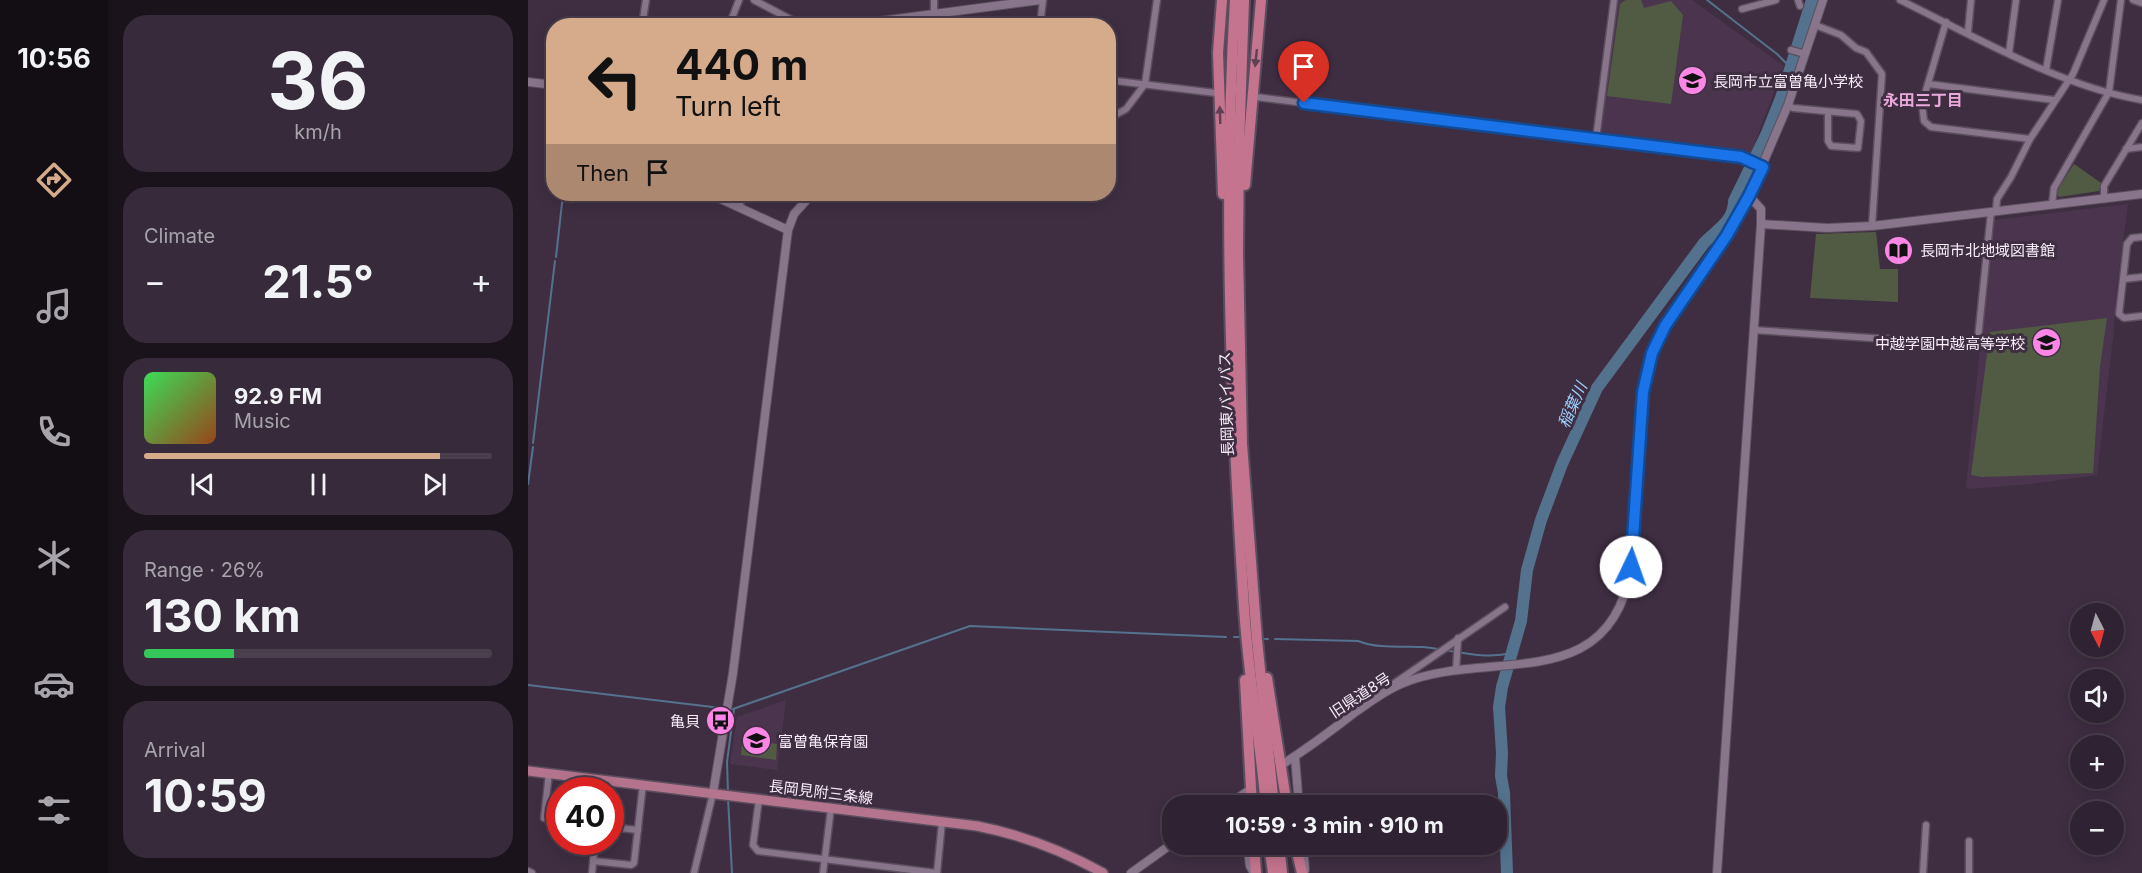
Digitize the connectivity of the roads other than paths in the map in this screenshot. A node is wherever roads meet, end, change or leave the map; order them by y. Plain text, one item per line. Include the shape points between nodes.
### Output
1 (646, 0) edge
2 (739, 0) edge
3 (754, 0) edge
4 (934, 0) edge
5 (1042, 0) edge
6 (1157, 0) edge
7 (1235, 0) edge
8 (1244, 0) edge
9 (1614, 0) edge
10 (1776, 0) edge
11 (1823, 0) edge
12 (1900, 0) edge
13 (1971, 0) edge
14 (2016, 0) edge
15 (2058, 0) edge
16 (2104, 0) edge
17 (2121, 0) edge
18 (2133, 0) edge
19 (1262, 1) edge
20 (2142, 3) edge
21 (1219, 4) edge
22 (1742, 9) dead end
23 (932, 15) junction
24 (643, 18) edge
25 (732, 18) edge
26 (788, 18) edge
27 (911, 18) edge
28 (931, 18) edge
29 (1041, 18) edge
30 (1238, 20) junction
31 (1946, 22) junction
32 (1815, 25) junction
33 (1968, 32) junction
34 (1791, 50) dead end
35 (2009, 53) junction
36 (1804, 54) junction
37 (2046, 70) junction
38 (2070, 79) junction
39 (1116, 81) edge
40 (528, 82) edge
41 (546, 84) edge
42 (1145, 84) junction
43 (1928, 84) junction
44 (2109, 92) junction
45 (1216, 93) dead end
46 (1256, 97) dead end
47 (2054, 100) junction
48 (2142, 100) edge
49 (1788, 105) junction
50 (1828, 112) junction
51 (1116, 116) edge
52 (2142, 123) edge
53 (1596, 139) junction
54 (2030, 139) junction
55 (2142, 147) edge
56 (2126, 149) junction
57 (1763, 167) junction
58 (2142, 194) edge
59 (1749, 196) junction
60 (2104, 199) junction
61 (725, 201) edge
62 (740, 201) edge
63 (806, 201) edge
64 (2052, 206) junction
65 (740, 208) junction
66 (1994, 212) junction
67 (1761, 224) junction
68 (1872, 226) junction
69 (788, 230) junction
70 (2142, 237) edge
71 (2142, 277) edge
72 (2124, 279) junction
73 (2142, 316) edge
74 (1754, 330) junction
75 (1230, 342) junction
76 (1240, 364) junction
77 (1505, 607) dead end
78 (1246, 630) junction
79 (1458, 638) junction
80 (1257, 640) junction
81 (1456, 671) junction
82 (1376, 697) junction
83 (1294, 757) junction
84 (1283, 764) dead end
85 (528, 771) edge
86 (549, 773) junction
87 (549, 777) edge
88 (643, 784) junction
89 (1248, 791) dead end
90 (713, 793) junction
91 (1245, 795) edge
92 (1251, 795) edge
93 (1265, 795) edge
94 (1273, 795) edge
95 (1285, 795) edge
96 (1298, 795) edge
97 (759, 799) junction
98 (546, 800) edge
99 (831, 808) junction
100 (546, 818) edge
101 (942, 822) junction
102 (1926, 825) dead end
103 (624, 828) edge
104 (638, 830) junction
105 (1969, 841) dead end
106 (1162, 851) edge
107 (594, 855) edge
108 (1248, 855) edge
109 (1254, 855) edge
110 (1271, 855) edge
111 (1280, 855) edge
112 (1298, 855) edge
113 (1303, 855) edge
114 (825, 859) junction
115 (593, 861) junction
116 (592, 873) edge
117 (694, 873) edge
118 (823, 873) edge
119 (937, 873) edge
120 (1102, 873) edge
121 (1131, 873) edge
122 (1255, 873) edge
123 (1274, 873) edge
124 (1282, 873) edge
125 (1303, 873) edge
126 (1717, 873) edge
127 (1923, 873) edge
128 (1969, 873) edge

1 - 24 street
2 - 25 street
3 - 26 street
4 - 23 street
5 - 23 street
5 - 29 street
6 - 42 street
7 - 30 highway, 長岡東バイパス
8 - 30 highway, 長岡東バイパス
9 - 53 street
10 - 22 street
11 - 32 street
12 - 31 street
13 - 33 street
14 - 35 street
15 - 37 street
16 - 38 street
17 - 44 street
18 - 20 street
19 -> 76 highway via 1246,155
75 -> 21 highway
23 - 27 street
23 - 28 street
30 - 75 highway, 長岡東バイパス via 1230,150
30 - 76 highway, 長岡東バイパス
31 - 33 street
31 - 43 street
32 - 36 street
32 - 68 street via 1841,35 1866,52 1882,74
33 - 35 street
34 - 36 street
35 - 37 street
36 - 49 street
37 - 38 street
38 - 44 street
38 - 47 street
39 - 42 street
40 - 41 street
42 - 45 street
42 - 51 street
43 - 47 street
43 - 54 street via 1922,111 1926,125
44 - 48 street
44 - 64 street via 2054,188
46 - 53 street
47 - 54 street
49 - 50 street
49 - 57 street
50 - 50 street via 1831,146 1858,148 1859,116
52 - 56 street
53 - 57 street via 1741,157
54 - 66 street via 1997,199
55 - 56 street
56 - 60 street via 2104,186
57 - 59 street
58 - 60 street
59 - 67 street via 1761,209
59 - 81 street, 旧県道8号 via 1665,326 1652,353 1643,392 1631,567 1626,594 1617,613 1597,637 1576,651 1549,660
60 - 64 street
61 - 65 street
62 - 65 street
63 - 69 street via 794,214
64 - 66 street
65 - 69 street
66 - 68 street
66 - 74 street via 1977,348
67 - 68 street
67 - 74 street
69 - 90 street via 733,673
70 - 72 street via 2127,244
71 - 72 street
72 - 73 street via 2119,314 2124,318
74 - 126 street
75 - 78 highway, 長岡東バイパス
76 - 80 highway, 長岡東バイパス
77 - 79 street
78 - 92 highway via 1244,668
78 - 93 highway, 長岡東バイパス
79 - 81 street
79 - 82 street
80 - 94 highway, 長岡東バイパス
80 - 95 highway
81 - 82 street, 旧県道8号 via 1414,679
82 - 83 street, 旧県道8号
83 - 84 street, 旧県道8号
83 - 96 street
85 - 86 main road, 長岡見附三条線
86 - 87 street
86 - 88 main road, 長岡見附三条線
88 - 90 main road, 長岡見附三条線
88 - 104 street
89 - 91 street
90 - 97 main road, 長岡見附三条線
90 - 117 street
97 - 99 main road, 長岡見附三条線
97 - 114 street via 754,848
98 - 100 street
99 - 101 main road, 長岡見附三条線
99 - 114 street
101 - 119 street
101 - 120 main road, 長岡見附三条線 via 1030,839 1068,853
102 - 127 street
103 - 104 street
104 - 115 street via 634,863
105 - 128 street
106 - 121 street
107 - 115 street
108 - 122 street
109 - 122 highway
110 - 123 highway
111 - 124 highway
112 - 125 highway
113 - 125 street
114 - 118 street
114 - 119 street
115 - 116 street

